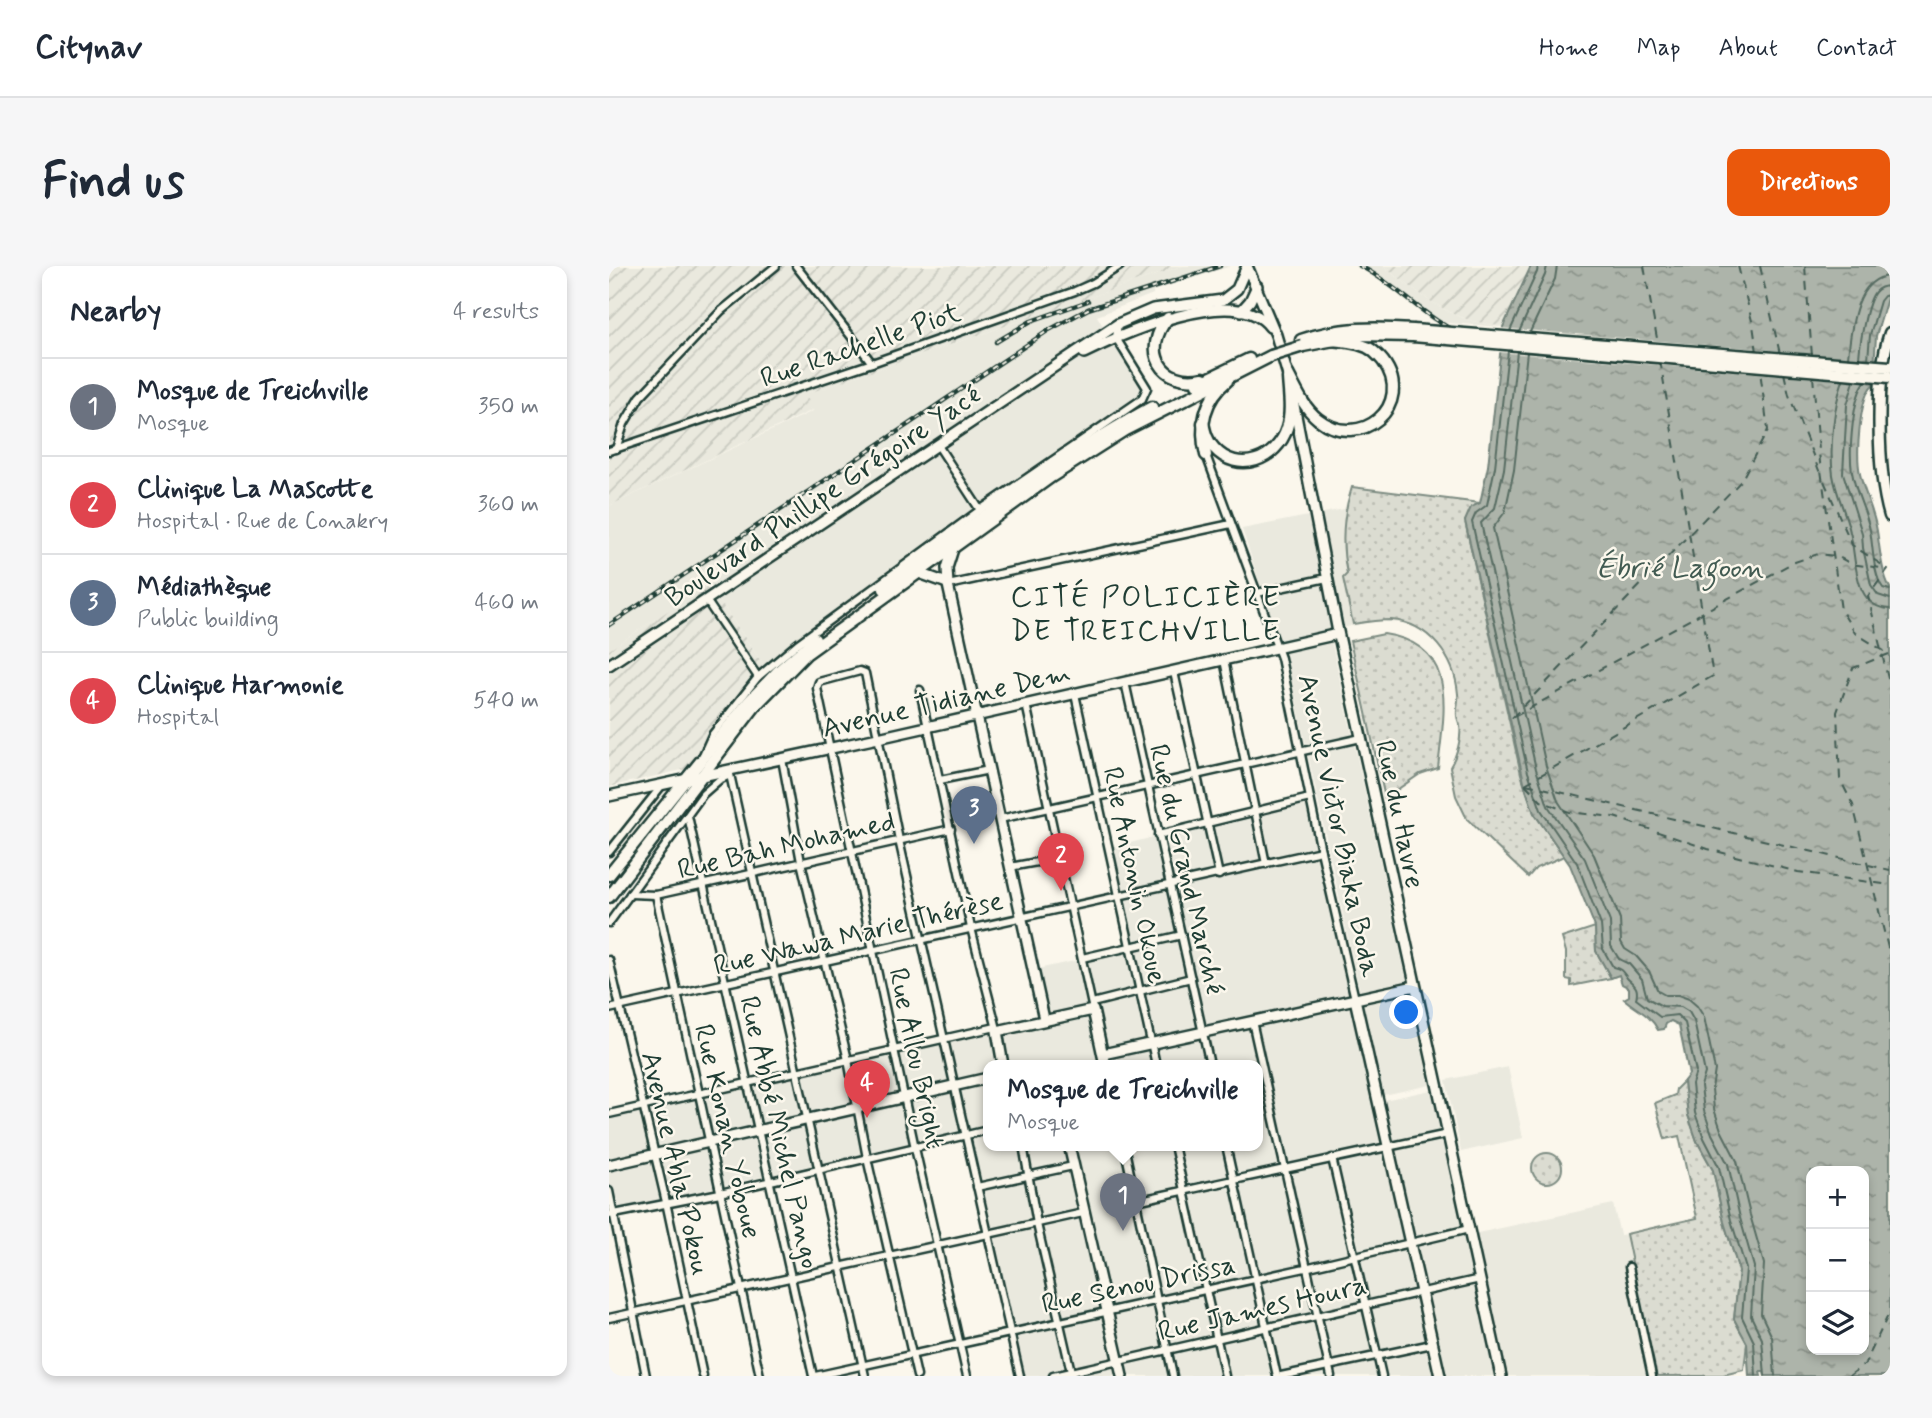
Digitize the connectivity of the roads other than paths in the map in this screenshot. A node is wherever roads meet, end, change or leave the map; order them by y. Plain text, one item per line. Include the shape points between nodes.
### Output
1 (776, 266) edge
2 (796, 266) edge
3 (1120, 266) edge
4 (1247, 266) edge
5 (1257, 286) junction
6 (1241, 311) junction
7 (1168, 318) junction
8 (1118, 324) junction
9 (1413, 333) junction
10 (1890, 333) edge
11 (1276, 335) junction
12 (1116, 338) junction
13 (1324, 340) junction
14 (1302, 343) junction
15 (1270, 353) junction
16 (872, 363) junction
17 (1060, 364) junction
18 (1890, 367) edge
19 (1244, 369) junction
20 (1288, 374) junction
21 (1214, 376) junction
22 (1890, 377) edge
23 (1203, 423) junction
24 (1091, 443) junction
25 (937, 444) junction
26 (1071, 447) junction
27 (613, 450) edge
28 (1206, 455) joint
29 (980, 510) junction
30 (1890, 516) edge
31 (1231, 524) junction
32 (953, 549) junction
33 (919, 573) junction
34 (1327, 578) junction
35 (947, 584) junction
36 (1257, 593) junction
37 (706, 600) junction
38 (1339, 634) junction
39 (1277, 648) junction
40 (1224, 660) junction
41 (786, 663) junction
42 (609, 665) edge
43 (771, 666) junction
44 (1174, 672) junction
45 (758, 677) junction
46 (1125, 682) junction
47 (920, 690) dead end
48 (1075, 694) junction
49 (1027, 704) junction
50 (977, 715) junction
51 (927, 727) junction
52 (878, 738) junction
53 (1361, 738) junction
54 (832, 748) junction
55 (1300, 752) junction
56 (782, 759) junction
57 (701, 761) junction
58 (1244, 764) junction
59 (989, 770) junction
60 (730, 773) junction
61 (1196, 775) junction
62 (700, 776) junction
63 (686, 779) junction
64 (940, 780) junction
65 (663, 784) junction
66 (1148, 787) junction
67 (609, 796) edge
68 (1310, 798) junction
69 (1097, 799) junction
70 (1048, 809) junction
71 (1255, 812) junction
72 (688, 816) junction
73 (1000, 819) junction
74 (1206, 823) junction
75 (951, 829) junction
76 (1159, 835) junction
77 (899, 840) junction
78 (851, 851) junction
79 (1321, 851) junction
80 (609, 852) edge
81 (1059, 858) junction
82 (801, 862) junction
83 (1266, 864) junction
84 (1010, 867) junction
85 (631, 869) junction
86 (752, 873) junction
87 (609, 875) edge
88 (1219, 875) junction
89 (641, 881) junction
90 (705, 883) junction
91 (1170, 885) junction
92 (630, 894) junction
93 (656, 895) junction
94 (1118, 895) junction
95 (609, 897) edge
96 (1071, 907) junction
97 (1021, 917) junction
98 (609, 923) edge
99 (971, 928) junction
100 (1182, 935) junction
101 (923, 939) junction
102 (1129, 946) junction
103 (873, 951) junction
104 (1082, 958) junction
105 (609, 960) edge
106 (824, 962) junction
107 (775, 972) junction
108 (1191, 978) junction
109 (726, 983) junction
110 (1415, 986) junction
111 (1140, 992) junction
112 (677, 993) junction
113 (1355, 999) junction
114 (1092, 1006) junction
115 (620, 1007) junction
116 (609, 1009) edge
117 (1044, 1020) junction
118 (1252, 1021) junction
119 (997, 1029) junction
120 (1203, 1032) junction
121 (945, 1039) junction
122 (1152, 1043) junction
123 (894, 1050) junction
124 (1103, 1054) junction
125 (848, 1060) junction
126 (1002, 1060) edge
127 (1104, 1060) edge
128 (1155, 1060) edge
129 (1209, 1060) edge
130 (1259, 1060) edge
131 (797, 1071) junction
132 (983, 1079) edge
133 (1263, 1081) edge
134 (748, 1082) junction
135 (955, 1087) junction
136 (699, 1094) junction
137 (906, 1097) junction
138 (644, 1107) junction
139 (858, 1108) junction
140 (609, 1114) edge
141 (809, 1120) junction
142 (983, 1131) edge
143 (758, 1132) junction
144 (1448, 1134) junction
145 (966, 1136) junction
146 (709, 1143) junction
147 (1389, 1147) junction
148 (915, 1148) junction
149 (1024, 1151) edge
150 (1070, 1151) edge
151 (1124, 1151) edge
152 (1175, 1151) edge
153 (1227, 1151) edge
154 (655, 1154) junction
155 (867, 1158) junction
156 (1332, 1158) junction
157 (609, 1165) edge
158 (1073, 1166) junction
159 (819, 1168) junction
160 (1284, 1169) junction
161 (1029, 1175) junction
162 (769, 1180) junction
163 (1234, 1181) junction
164 (977, 1187) junction
165 (609, 1191) edge
166 (1184, 1191) junction
167 (720, 1193) junction
168 (1136, 1201) junction
169 (666, 1202) junction
170 (1083, 1213) junction
171 (611, 1214) edge
172 (1037, 1224) junction
173 (1469, 1229) junction
174 (988, 1235) junction
175 (1410, 1243) junction
176 (938, 1247) junction
177 (1355, 1255) junction
178 (890, 1256) junction
179 (840, 1267) junction
180 (1629, 1267) dead end
181 (1305, 1268) junction
182 (792, 1277) junction
183 (1256, 1279) junction
184 (1480, 1279) junction
185 (743, 1288) junction
186 (1205, 1289) junction
187 (1421, 1292) junction
188 (686, 1301) junction
189 (1157, 1301) junction
190 (1367, 1305) junction
191 (1106, 1312) junction
192 (632, 1313) junction
193 (1317, 1316) junction
194 (609, 1318) edge
195 (1061, 1321) junction
196 (1266, 1329) junction
197 (1010, 1332) junction
198 (1216, 1340) junction
199 (960, 1343) junction
200 (1432, 1343) junction
201 (1167, 1350) junction
202 (912, 1354) junction
203 (1378, 1356) junction
204 (1118, 1361) junction
205 (863, 1365) junction
206 (1328, 1366) junction
207 (1072, 1374) edge
208 (646, 1376) edge
209 (703, 1376) edge
210 (760, 1376) edge
211 (814, 1376) edge
212 (865, 1376) edge
213 (917, 1376) edge
214 (967, 1376) edge
215 (1020, 1376) edge
216 (1053, 1376) edge
217 (1122, 1376) edge
218 (1173, 1376) edge
219 (1225, 1376) edge
220 (1279, 1376) edge
221 (1331, 1376) edge
222 (1382, 1376) edge
223 (1440, 1376) edge
224 (1501, 1376) edge
225 (1652, 1376) edge

1 - 27 street via 721,311 640,397
2 - 16 street
3 - 16 street, Rue Rachelle Piot via 1093,284
4 - 5 street, Rue du Havre
4 - 8 street, Boulevard Phillipe Grégoire Yacé via 1237,289 1223,300 1153,309
5 - 6 street
5 - 11 street, Rue du Havre
6 - 7 street, Boulevard Phillipe Grégoire Yacé
6 - 11 street via 1261,317
7 - 12 street, Boulevard Phillipe Grégoire Yacé
7 - 21 main road via 1155,342 1166,372 1184,379
8 - 12 street
8 - 17 street, Boulevard Phillipe Grégoire Yacé
9 - 13 main road
9 - 14 main road via 1356,328
9 - 18 main road, bridge
9 - 22 main road, bridge
10 - 30 main road via 1881,419
11 - 20 street, Rue du Havre
12 - 17 street, Boulevard Phillipe Grégoire Yacé
12 - 26 street via 1147,392
13 - 14 main road
13 - 20 main road via 1366,346 1383,360 1391,376 1392,396 1382,417 1352,430 1327,424 1309,409
14 - 15 main road, bridge
15 - 19 main road
15 - 21 main road
16 - 27 street, Rue Rachelle Piot
17 - 25 street, Boulevard Phillipe Grégoire Yacé
19 - 23 main road via 1218,388
19 - 32 main road via 1125,430
20 - 23 main road via 1287,430 1277,448 1262,459 1227,459 1210,444
20 - 34 street, Rue du Havre
21 - 24 main road
23 - 28 main road
24 - 26 main road
24 - 41 main road
25 - 29 street
25 - 37 street, Boulevard Phillipe Grégoire Yacé
26 - 29 street
28 - 31 street, Avenue Victor Biaka Boda
29 - 43 street
31 - 35 street
31 - 36 street, Avenue Victor Biaka Boda
32 - 33 main road
32 - 35 street
33 - 35 street
33 - 62 main road via 806,654 756,705
34 - 36 street
34 - 38 street, Rue du Havre
35 - 50 street
36 - 39 street, Avenue Victor Biaka Boda
37 - 42 street, Boulevard Phillipe Grégoire Yacé
37 - 45 street
38 - 39 street, Avenue Tidiane Dem
38 - 53 street, Rue du Havre
39 - 40 street, Avenue Tidiane Dem
39 - 55 street, Avenue Victor Biaka Boda
40 - 44 street, Avenue Tidiane Dem
40 - 58 street
41 - 43 main road
41 - 57 main road
43 - 45 street
44 - 46 street, Avenue Tidiane Dem
44 - 61 street
45 - 57 street via 712,735
46 - 48 street, Avenue Tidiane Dem
46 - 66 street, Rue du Grand Marché
47 - 51 street
48 - 49 street, Avenue Tidiane Dem
48 - 69 street, Rue Antonin Okoue
49 - 50 street, Avenue Tidiane Dem
49 - 70 street
50 - 51 street, Avenue Tidiane Dem
50 - 59 street
51 - 52 street, Avenue Tidiane Dem
51 - 64 street
52 - 54 street, Avenue Tidiane Dem
52 - 54 street, Rue Allou Bright via 865,673 860,671 818,684
52 - 77 street
53 - 55 street
53 - 110 street, Rue du Havre
54 - 56 street, Avenue Tidiane Dem
54 - 78 street, Rue Allou Bright
55 - 58 street
55 - 68 street, Avenue Victor Biaka Boda
56 - 60 street, Avenue Tidiane Dem
56 - 82 street
57 - 63 main road
58 - 61 street
58 - 71 street
59 - 64 street
59 - 73 street
60 - 62 street, Avenue Tidiane Dem
60 - 72 street via 703,794
60 - 86 street
61 - 66 street
61 - 74 street
62 - 63 street, Avenue Tidiane Dem
62 - 85 main road
63 - 65 street, Avenue Tidiane Dem
63 - 87 main road
64 - 75 street
65 - 67 street, Avenue Tidiane Dem
65 - 80 street
66 - 69 street
66 - 76 street, Rue du Grand Marché
68 - 71 street
68 - 79 street, Avenue Victor Biaka Boda
69 - 70 street
69 - 94 street, Rue Antonin Okoue
70 - 73 street
70 - 81 street
71 - 74 street
71 - 83 street
72 - 89 street
72 - 90 street, Rue Abbé Michel Pango
73 - 84 street
74 - 76 street
74 - 88 street
75 - 77 street, Rue Bah Mohamed
75 - 99 street
76 - 91 street, Rue du Grand Marché
77 - 78 street, Rue Bah Mohamed
77 - 101 street
78 - 82 street, Rue Bah Mohamed
78 - 103 street, Rue Allou Bright
79 - 83 street, Rue Wawa Marie Thérèse
79 - 113 street, Avenue Victor Biaka Boda
81 - 84 street
81 - 96 street
82 - 86 street, Rue Bah Mohamed
82 - 106 street
83 - 88 street, Rue Wawa Marie Thérèse
84 - 97 street
85 - 89 street
85 - 95 main road
86 - 90 street, Rue Bah Mohamed
86 - 107 street
88 - 91 street, Rue Wawa Marie Thérèse
89 - 92 street
90 - 93 street, Rue Bah Mohamed
90 - 109 street, Rue Abbé Michel Pango
91 - 94 street, Rue Wawa Marie Thérèse
91 - 100 street, Rue du Grand Marché
92 - 93 street, Rue Bah Mohamed
92 - 98 street
93 - 112 street, Rue Konan Yoboue
94 - 96 street, Rue Wawa Marie Thérèse
94 - 102 street, Rue Antonin Okoue
96 - 97 street, Rue Wawa Marie Thérèse
96 - 104 street
97 - 99 street, Rue Wawa Marie Thérèse
97 - 117 street
99 - 101 street, Rue Wawa Marie Thérèse
99 - 119 street
100 - 102 street
100 - 108 street, Rue du Grand Marché
101 - 103 street, Rue Wawa Marie Thérèse
101 - 121 street
102 - 104 street
102 - 111 street, Rue Antonin Okoue
103 - 106 street, Rue Wawa Marie Thérèse
103 - 123 street, Rue Allou Bright
104 - 114 street
105 - 115 street, Avenue Abla Pokou
106 - 107 street, Rue Wawa Marie Thérèse
106 - 125 street
107 - 109 street, Rue Wawa Marie Thérèse
107 - 131 street
108 - 111 street
108 - 120 street, Rue du Grand Marché
109 - 112 street, Rue Wawa Marie Thérèse
109 - 134 street, Rue Abbé Michel Pango
110 - 113 street
110 - 144 street, Rue du Havre
111 - 114 street
111 - 122 street, Rue Antonin Okoue
112 - 115 street, Rue Wawa Marie Thérèse
112 - 136 street, Rue Konan Yoboue
113 - 118 street
113 - 147 street, Avenue Victor Biaka Boda
114 - 117 street
114 - 124 street
115 - 116 street, Rue Wawa Marie Thérèse
115 - 138 street, Avenue Abla Pokou
117 - 119 street
118 - 120 street
118 - 130 street
119 - 121 street
119 - 126 street
120 - 122 street
120 - 129 street, Rue du Grand Marché
121 - 123 street
121 - 135 street
122 - 124 street
122 - 128 street, Rue Antonin Okoue
123 - 125 street
123 - 137 street, Rue Allou Bright
124 - 127 street
125 - 131 street
125 - 139 street
131 - 134 street
131 - 141 street
132 - 135 street
133 - 160 street
134 - 136 street
134 - 143 street, Rue Abbé Michel Pango
135 - 137 street
135 - 145 street
136 - 138 street
136 - 146 street, Rue Konan Yoboue
137 - 139 street
137 - 148 street, Rue Allou Bright
138 - 140 street
138 - 154 street, Avenue Abla Pokou
139 - 141 street
139 - 155 street
141 - 143 street
141 - 159 street
142 - 145 street
143 - 146 street
143 - 162 street, Rue Abbé Michel Pango
144 - 147 street
144 - 173 street, Rue du Havre
145 - 148 street
145 - 164 street
146 - 154 street
146 - 167 street, Rue Konan Yoboue
147 - 156 street
147 - 175 street, Avenue Victor Biaka Boda
148 - 155 street
148 - 176 street, Rue Allou Bright
149 - 161 street
150 - 158 street
151 - 168 street
152 - 166 street
153 - 163 street
154 - 157 street
154 - 169 street, Avenue Abla Pokou
155 - 159 street
155 - 178 street
156 - 160 street
156 - 177 street
158 - 161 street
158 - 170 street
159 - 162 street
159 - 179 street
160 - 163 street
160 - 181 street
161 - 164 street
161 - 172 street
162 - 167 street
162 - 182 street, Rue Abbé Michel Pango
163 - 166 street
163 - 183 street
164 - 174 street
165 - 171 street
166 - 168 street
166 - 186 street
167 - 169 street
167 - 185 street, Rue Konan Yoboue
168 - 189 street
169 - 171 street
169 - 188 street, Avenue Abla Pokou
170 - 172 street
170 - 191 street
171 - 192 street
172 - 174 street
172 - 195 street
173 - 175 street, Rue Senou Drissa
173 - 184 street, Rue du Havre
174 - 176 street
174 - 197 street
175 - 177 street, Rue Senou Drissa
175 - 187 street, Avenue Victor Biaka Boda
176 - 178 street
176 - 199 street, Rue Allou Bright
177 - 181 street, Rue Senou Drissa
177 - 190 street
178 - 179 street
178 - 202 street
179 - 182 street
179 - 205 street
180 - 225 street
181 - 183 street, Rue Senou Drissa
181 - 193 street
182 - 185 street
182 - 211 street, Rue Abbé Michel Pango
183 - 186 street, Rue Senou Drissa
183 - 196 street
184 - 187 street, Rue James Houra
184 - 224 street, Rue du Havre
185 - 188 street
185 - 210 street, Rue Konan Yoboue
186 - 189 street, Rue Senou Drissa
186 - 198 street
187 - 190 street, Rue James Houra
187 - 200 street, Avenue Victor Biaka Boda
188 - 192 street
188 - 209 street, Avenue Abla Pokou
189 - 191 street, Rue Senou Drissa
189 - 201 street
190 - 193 street, Rue James Houra
190 - 203 street
191 - 195 street, Rue Senou Drissa
191 - 204 street
192 - 194 street
192 - 208 street
193 - 196 street, Rue James Houra
193 - 206 street
195 - 197 street, Rue Senou Drissa
195 - 207 street
196 - 198 street, Rue James Houra
196 - 220 street
197 - 199 street, Rue Senou Drissa
197 - 215 street
198 - 201 street, Rue James Houra
198 - 219 street
199 - 202 street, Rue Senou Drissa
199 - 214 street, Rue Allou Bright
200 - 203 street
200 - 223 street, Avenue Victor Biaka Boda
201 - 204 street, Rue James Houra
201 - 218 street
202 - 205 street, Rue Senou Drissa
202 - 213 street
203 - 206 street
203 - 222 street
204 - 207 street, Rue James Houra
204 - 217 street
205 - 211 street, Rue Senou Drissa
205 - 212 street
206 - 220 street
206 - 221 street
207 - 216 street, Rue James Houra

